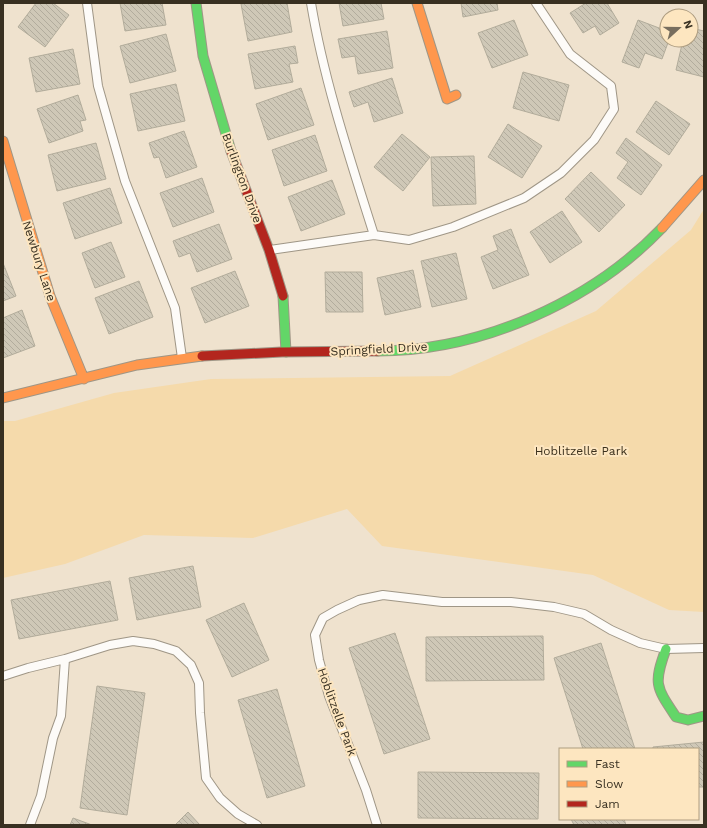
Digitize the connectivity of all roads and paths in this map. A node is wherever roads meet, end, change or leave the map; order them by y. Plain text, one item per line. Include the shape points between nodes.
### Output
1 (87, 3) edge
2 (196, 3) edge
3 (311, 3) edge
4 (416, 3) edge
5 (536, 3) edge
6 (456, 95) dead end
7 (3, 141) edge
8 (704, 180) edge
9 (374, 235) junction
10 (269, 250) junction
11 (286, 352) junction
12 (182, 358) junction
13 (84, 379) junction
14 (3, 398) edge
15 (704, 648) edge
16 (666, 649) junction
17 (65, 659) junction
18 (3, 676) edge
19 (704, 716) edge
20 (30, 825) edge
21 (257, 825) edge
22 (377, 825) edge

1 - 12 lane via 98,86 125,181 175,308
2 - 10 street, Burlington Drive via 203,56 230,149
3 - 9 lane via 345,145
4 - 6 street via 447,99
5 - 9 lane via 570,54 611,86 614,109 594,140 561,173 524,198 453,227 409,240
7 - 13 street, Newbury Lane via 50,296
8 - 11 street, Springfield Drive via 674,216 636,254 586,290 535,315 478,337 424,349
9 - 10 lane
10 - 11 street, Burlington Drive via 284,296
11 - 12 street, Springfield Drive
12 - 13 street, Springfield Drive via 142,364
13 - 14 street, Springfield Drive
15 - 16 lane, Hoblitzelle Park
16 - 19 street via 657,674 656,687 676,717 688,720
16 - 22 lane, Hoblitzelle Park via 640,643 584,614 554,606 511,602 442,602 383,595 359,600 324,618 314,635 319,660 329,696
17 - 18 lane
17 - 20 lane via 61,716 53,738 41,796
17 - 21 lane via 110,645 133,641 176,651 191,665 199,683 206,778 220,798 238,814

